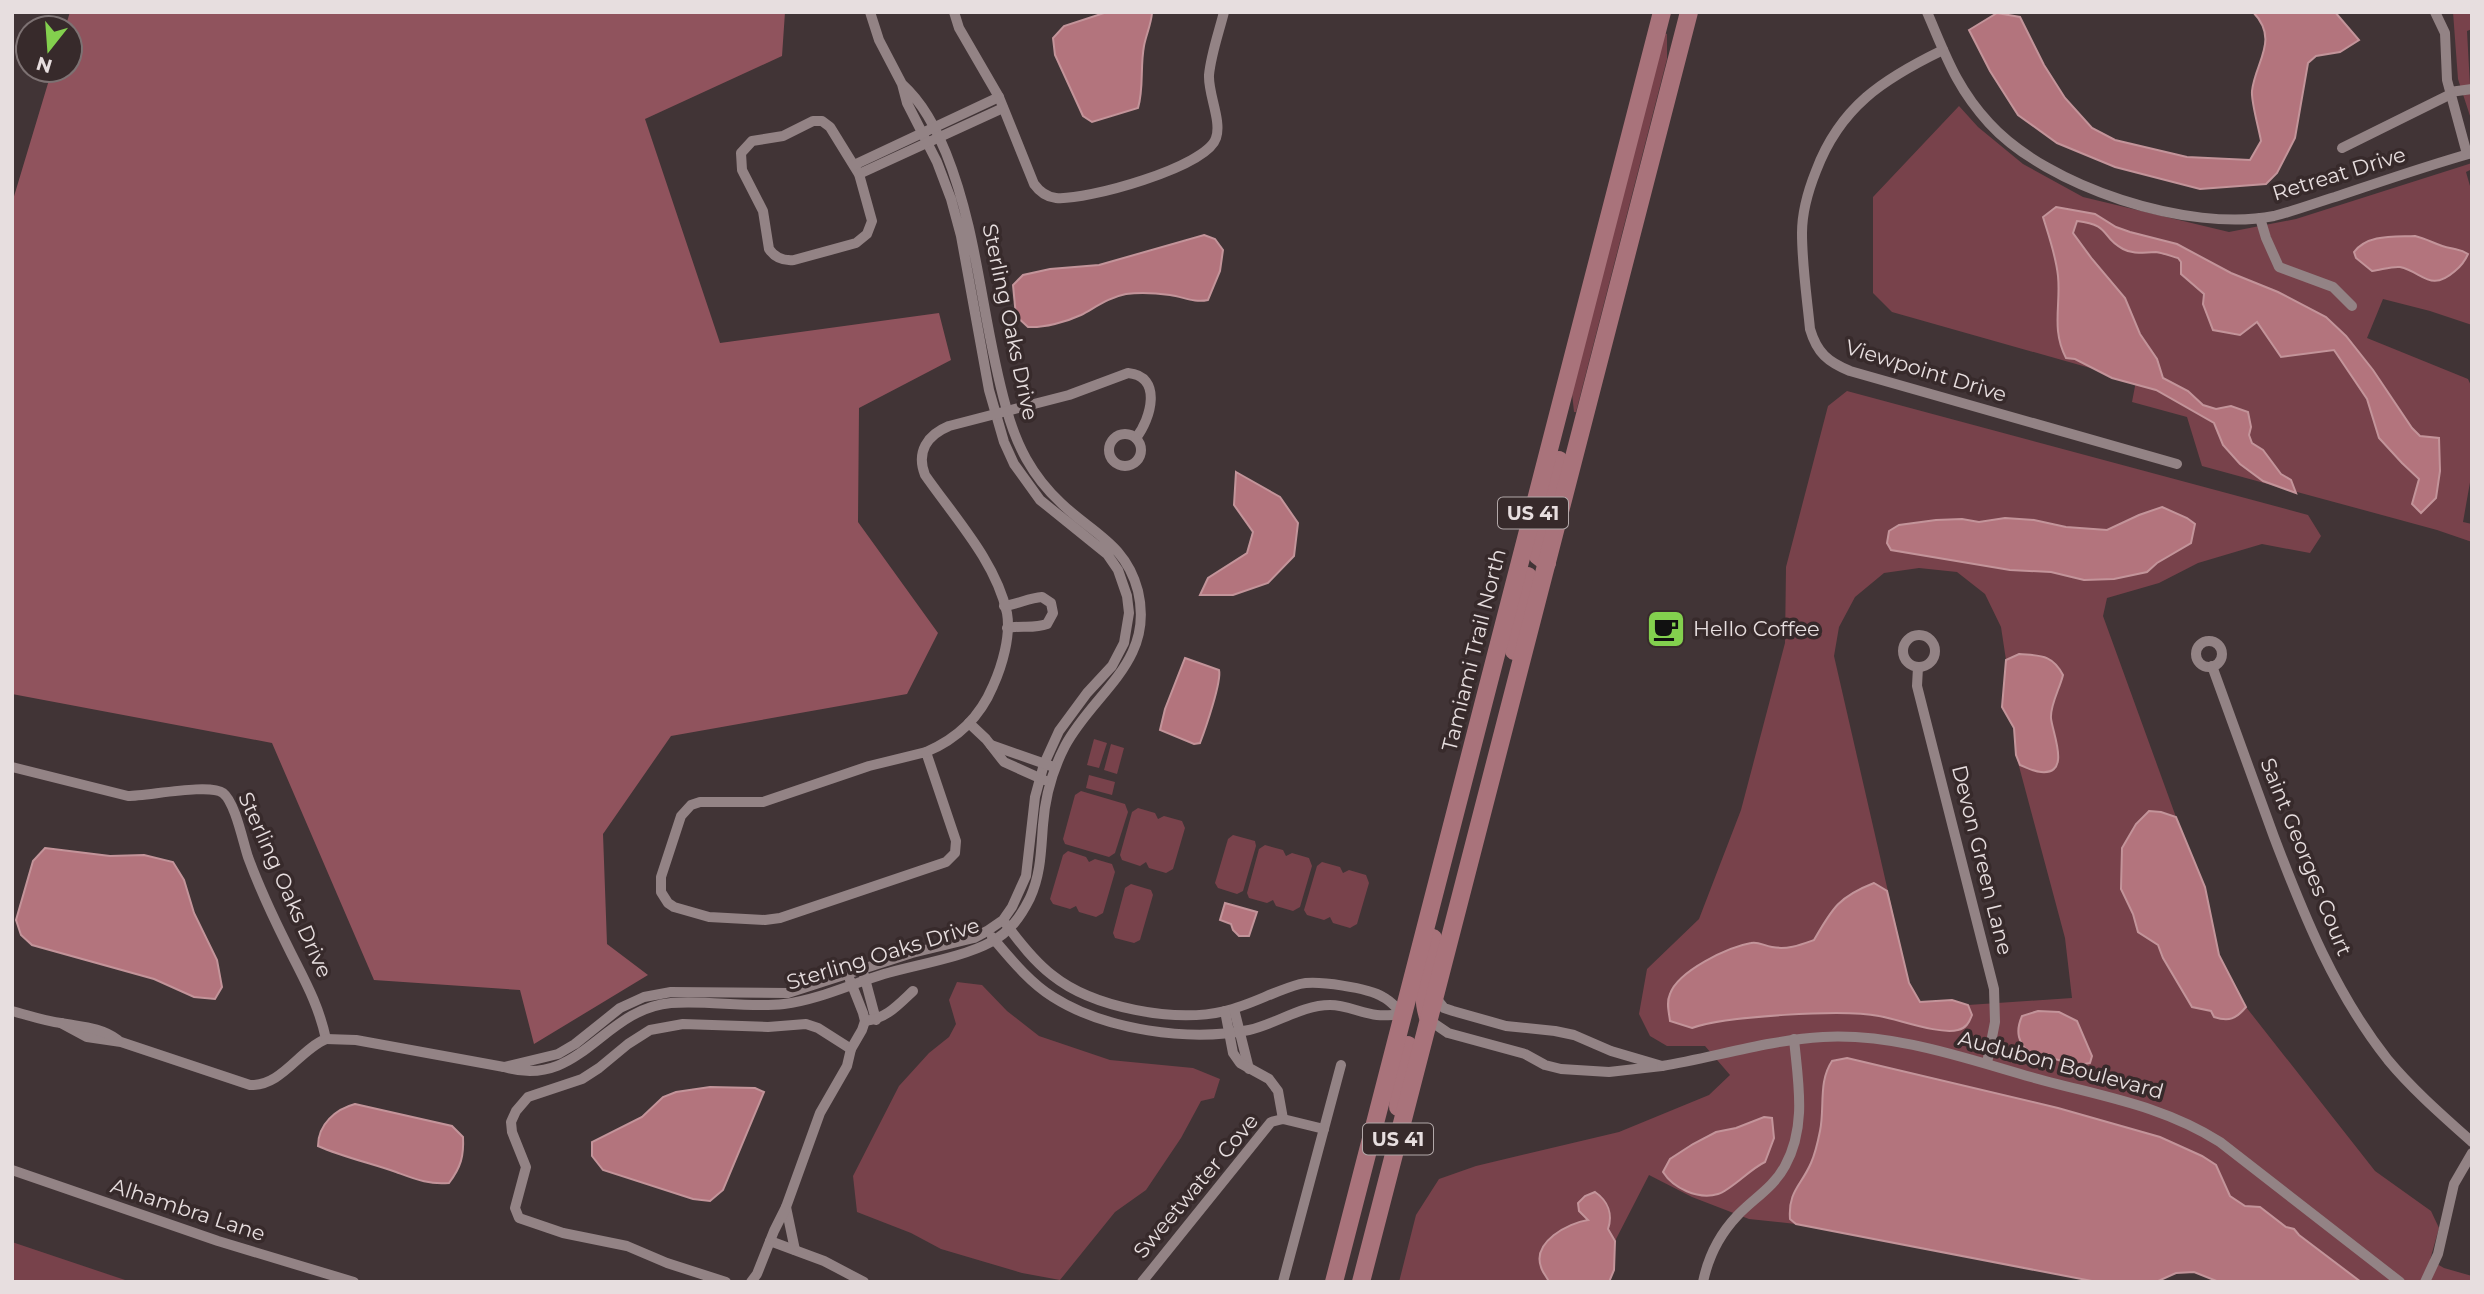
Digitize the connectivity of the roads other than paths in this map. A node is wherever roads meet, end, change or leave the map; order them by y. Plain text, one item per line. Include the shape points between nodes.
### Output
1 (870, 12) edge
2 (954, 12) edge
3 (1224, 12) edge
4 (1662, 12) edge
5 (1689, 12) edge
6 (1927, 12) edge
7 (2435, 12) edge
8 (1943, 50) junction
9 (902, 84) junction
10 (2472, 89) edge
11 (2451, 93) junction
12 (1001, 102) junction
13 (937, 133) junction
14 (925, 138) junction
15 (2343, 148) dead end
16 (2469, 153) edge
17 (857, 170) junction
18 (2260, 218) junction
19 (2352, 306) dead end
20 (1561, 404) junction
21 (1001, 412) junction
22 (1136, 438) dead end
23 (2177, 464) dead end
24 (1521, 558) junction
25 (1547, 563) junction
26 (1004, 606) junction
27 (1007, 628) junction
28 (2212, 666) dead end
29 (1918, 667) dead end
30 (1507, 714) junction
31 (969, 723) junction
32 (990, 746) junction
33 (926, 752) junction
34 (1049, 765) junction
35 (12, 766) edge
36 (1045, 780) junction
37 (1440, 872) junction
38 (1006, 924) junction
39 (991, 935) junction
40 (862, 968) junction
41 (850, 979) junction
42 (866, 980) junction
43 (913, 991) dead end
44 (1435, 997) junction
45 (1229, 1010) junction
46 (12, 1011) edge
47 (1404, 1014) junction
48 (870, 1020) junction
49 (1429, 1020) junction
50 (1241, 1031) junction
51 (1228, 1033) junction
52 (326, 1039) junction
53 (1794, 1039) junction
54 (851, 1049) junction
55 (560, 1059) junction
56 (1987, 1063) junction
57 (1341, 1065) dead end
58 (1662, 1066) junction
59 (1249, 1069) junction
60 (569, 1085) junction
61 (1283, 1119) junction
62 (1324, 1129) junction
63 (2472, 1142) edge
64 (1395, 1149) junction
65 (2472, 1153) edge
66 (12, 1170) edge
67 (786, 1207) junction
68 (770, 1241) junction
69 (795, 1250) junction
70 (354, 1282) edge
71 (726, 1282) edge
72 (751, 1282) edge
73 (864, 1282) edge
74 (1142, 1282) edge
75 (1283, 1282) edge
76 (1334, 1282) edge
77 (1361, 1282) edge
78 (1703, 1282) edge
79 (2400, 1282) edge
80 (2425, 1282) edge

1 - 9 street, Sterling Oaks Drive
2 - 12 street
3 - 12 street via 1209,75 1217,137 1207,150 1144,180 1098,194 1045,195 1034,184
4 - 20 main road, Tamiami Trail North / US 41
5 - 25 main road, US 41
6 - 8 street, Retreat Drive
7 - 11 street via 2445,33
8 - 18 street, Retreat Drive via 1964,91 1987,121 2048,170 2169,213
8 - 23 street, Viewpoint Drive via 1905,68 1859,101 1824,149 1810,185 1802,232 1814,345 1824,358 1850,371
9 - 13 street, Sterling Oaks Drive via 918,99
9 - 14 street, Sterling Oaks Drive
10 - 11 street
11 - 15 street
11 - 16 street
12 - 13 street
13 - 14 street
13 - 21 street, Sterling Oaks Drive via 968,217
14 - 17 street
14 - 21 street, Sterling Oaks Drive via 951,199
16 - 18 street, Retreat Drive
17 - 17 street via 822,121 752,141 744,148 741,165 763,211 773,254 793,260 864,238 872,217
18 - 19 street via 2279,267 2333,287
20 - 24 main road, Tamiami Trail North / US 41
20 - 25 main road via 1559,463 1538,544 1538,556
21 - 22 street via 1134,374 1149,385 1152,396
21 - 26 street via 939,430 926,442 921,460 925,475 994,575
21 - 34 street, Sterling Oaks Drive via 1004,442 1028,485 1053,512 1109,556 1127,596 1127,629 1119,656 1059,731
24 - 30 main road via 1528,576 1517,625
24 - 37 main road, Tamiami Trail North / US 41
25 - 30 main road, US 41
26 - 27 street
26 - 27 street via 1042,597 1051,603 1053,613 1047,624 1036,628
27 - 31 street via 996,680
28 - 63 street, Saint Georges Court via 2300,906 2330,972 2390,1062
29 - 56 street, Devon Green Lane via 1917,686 1994,989 1995,1022
30 - 44 main road, US 41
31 - 32 street
31 - 33 street via 946,743
32 - 34 street
32 - 36 street via 1004,762
33 - 33 street via 763,802 691,805 681,816 661,877 663,896 674,907 709,917 772,919 946,862 955,853 956,841
34 - 36 street, Sterling Oaks Drive
35 - 52 street, Sterling Oaks Drive via 128,796 207,788 223,793 269,907 314,997
36 - 38 street, Sterling Oaks Drive via 1031,822 1026,876
37 - 47 main road, Tamiami Trail North / US 41
37 - 49 main road via 1430,963 1422,992
38 - 39 street, Sterling Oaks Drive
38 - 45 street via 1053,976 1100,1001 1175,1014
39 - 40 street, Sterling Oaks Drive
39 - 42 street, Sterling Oaks Drive via 972,950
39 - 51 street via 1025,975 1074,1009 1165,1032
40 - 41 street, Sterling Oaks Drive
40 - 42 street
41 - 42 street, Sterling Oaks Drive
41 - 48 street
41 - 55 street, Sterling Oaks Drive via 788,993 644,996 620,1008
42 - 48 street
43 - 48 street via 888,1014
44 - 49 main road, US 41
44 - 58 street, Audubon Boulevard via 1453,1011 1506,1026 1574,1035
45 - 47 street via 1318,982 1382,996
45 - 50 street
45 - 51 street, Sweetwater Cove
46 - 52 street via 104,1031 121,1042 244,1084 273,1080
47 - 50 street via 1377,1015 1330,1005
47 - 64 main road via 1409,1038 1399,1079
47 - 76 main road, US 41
48 - 54 street
49 - 58 street, Audubon Boulevard via 1448,1033 1561,1069 1609,1072
49 - 64 main road, US 41
50 - 51 street
50 - 59 street
51 - 59 street, Sweetwater Cove via 1233,1053
52 - 55 street, Sterling Oaks Drive via 356,1040 504,1067
53 - 56 street, Audubon Boulevard via 1883,1040
53 - 58 street, Audubon Boulevard
53 - 78 street via 1800,1107 1793,1149 1775,1181 1723,1234
54 - 60 street via 806,1024 667,1026 638,1037
54 - 67 street via 847,1066 820,1113
55 - 60 street
56 - 79 street, Audubon Boulevard via 2142,1105 2197,1128
57 - 62 street
59 - 61 street, Sweetwater Cove via 1269,1079 1278,1091
60 - 71 street via 528,1097 514,1116 512,1132 526,1167 516,1215 563,1233 627,1246
61 - 62 street, Sweetwater Cove
61 - 74 street, Sweetwater Cove via 1271,1122
62 - 75 street
64 - 77 main road, US 41
65 - 80 street via 2454,1184 2438,1254
66 - 70 street, Alhambra Lane
67 - 68 street
67 - 69 street
68 - 69 street
68 - 72 street
69 - 73 street

